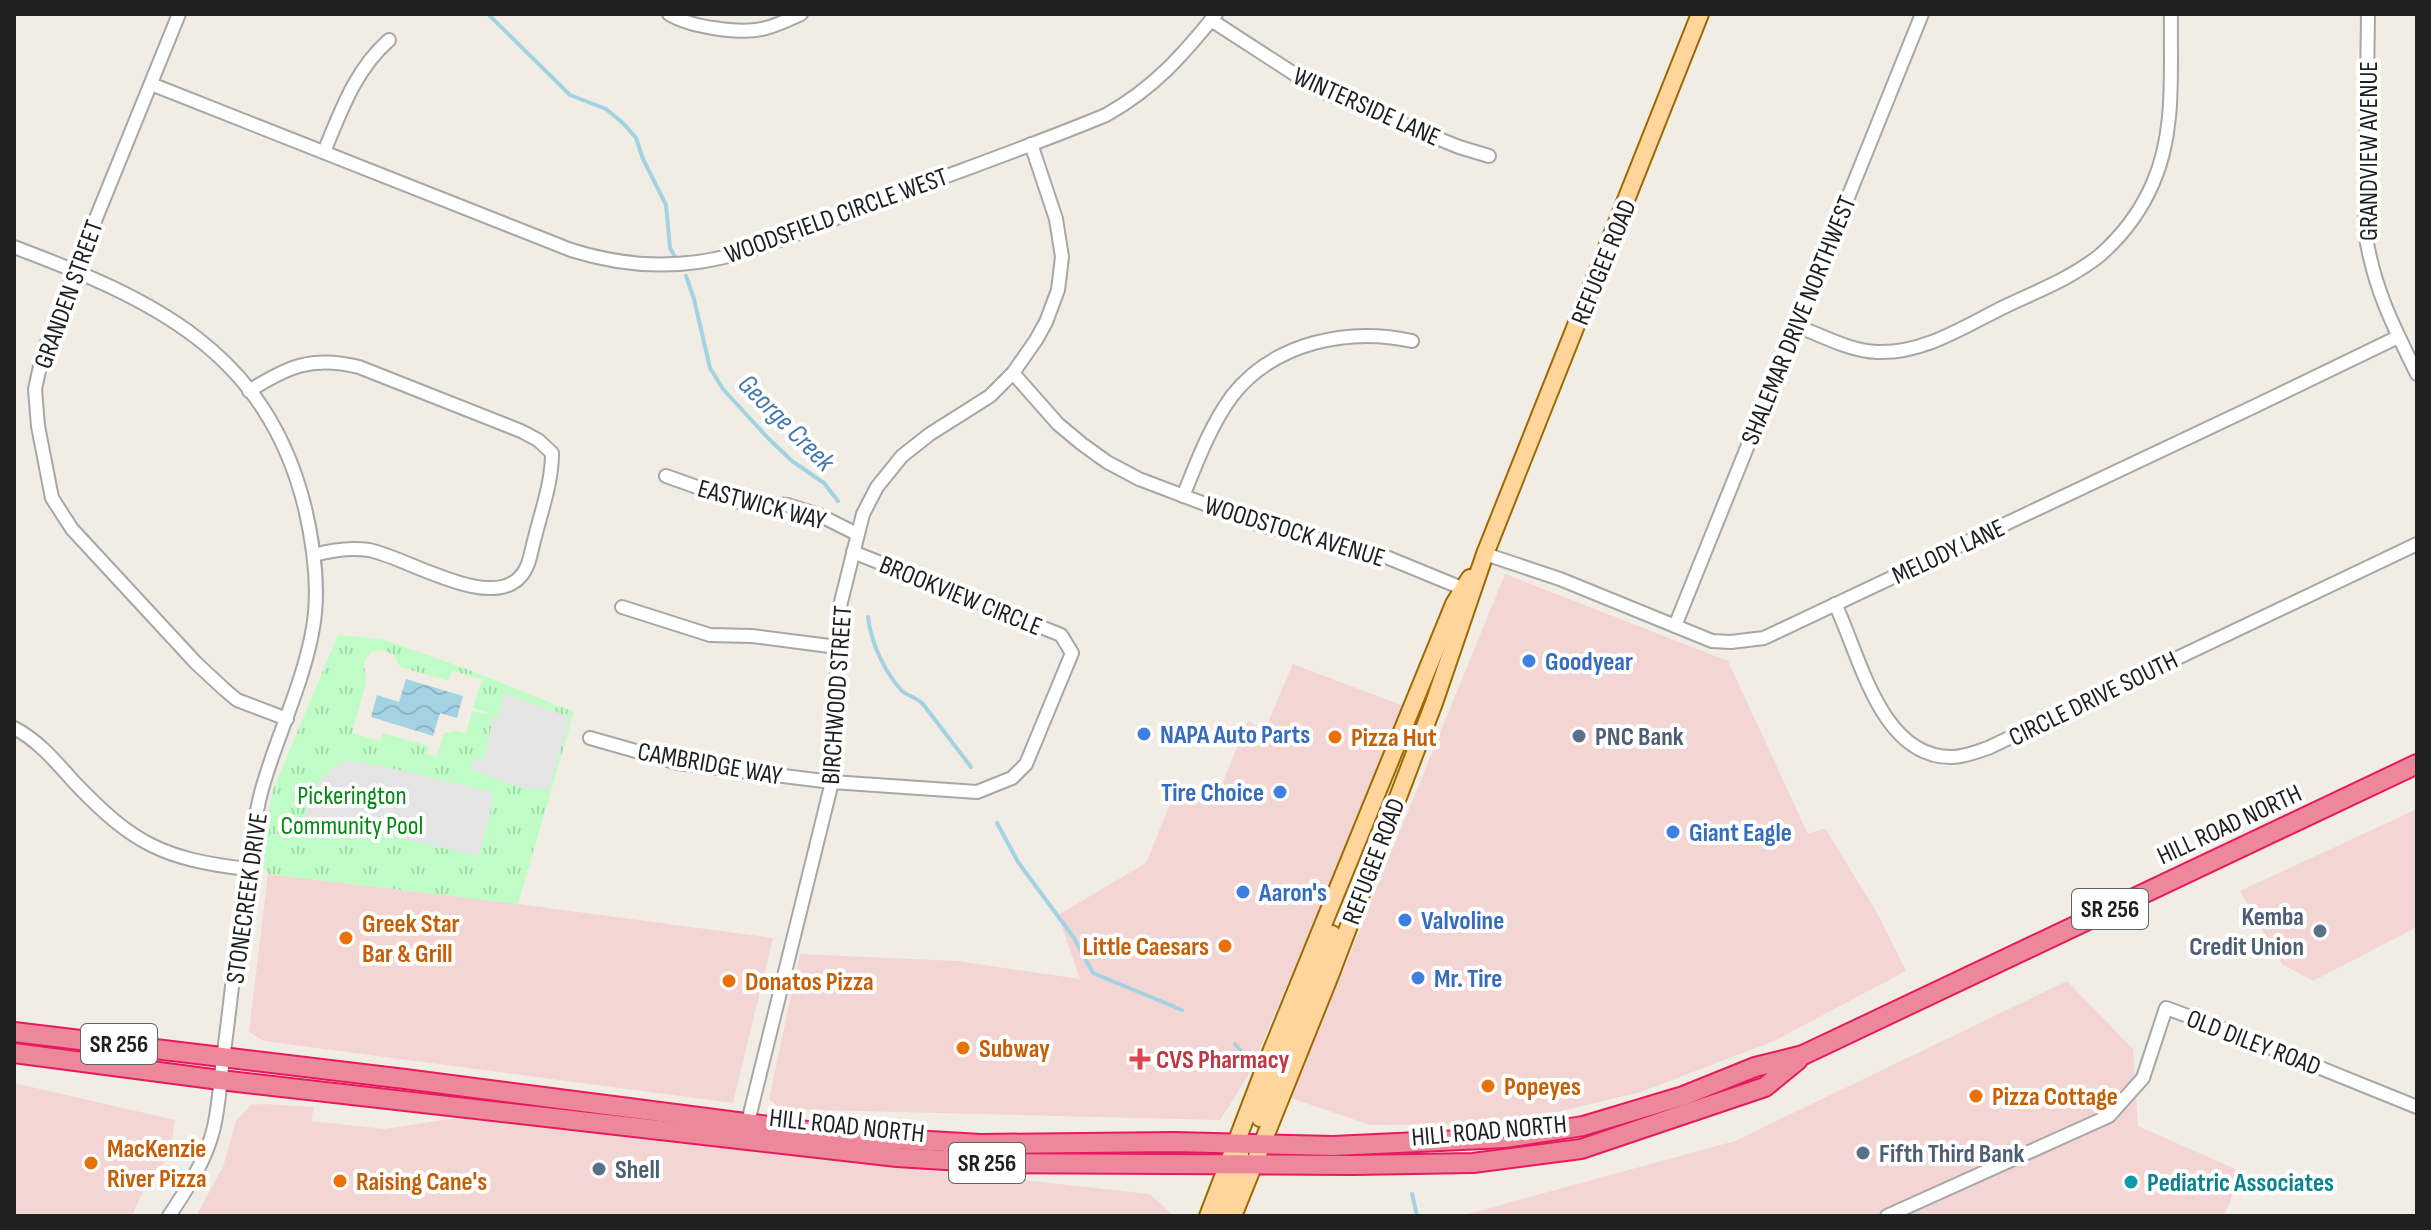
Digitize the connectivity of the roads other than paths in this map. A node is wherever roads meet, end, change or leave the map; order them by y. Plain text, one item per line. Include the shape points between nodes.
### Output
1 (179, 14) edge
2 (669, 14) edge
3 (801, 14) edge
4 (1700, 14) edge
5 (1922, 14) edge
6 (2171, 14) edge
7 (2368, 14) edge
8 (1213, 17) edge
9 (389, 40) dead end
10 (151, 84) junction
11 (1031, 144) junction
12 (324, 152) junction
13 (1489, 156) dead end
14 (14, 247) edge
15 (75, 270) junction
16 (1796, 326) junction
17 (2398, 337) junction
18 (1412, 341) dead end
19 (1013, 373) junction
20 (2417, 374) edge
21 (249, 391) junction
22 (666, 476) dead end
23 (1183, 496) junction
24 (857, 534) junction
25 (2417, 544) edge
26 (853, 552) junction
27 (1485, 554) junction
28 (314, 555) junction
29 (1468, 591) junction
30 (1835, 604) junction
31 (622, 607) dead end
32 (1675, 626) junction
33 (837, 647) junction
34 (287, 719) junction
35 (14, 728) edge
36 (590, 738) dead end
37 (2417, 764) edge
38 (832, 782) junction
39 (247, 869) junction
40 (14, 1032) edge
41 (14, 1053) edge
42 (1803, 1055) junction
43 (223, 1058) junction
44 (220, 1080) junction
45 (2417, 1107) edge
46 (747, 1127) junction
47 (1244, 1154) junction
48 (169, 1216) edge
49 (1208, 1216) edge
50 (1220, 1216) edge
51 (1233, 1216) edge
52 (1887, 1216) edge

1 - 10 street, GRANDEN STREET
2 - 3 street via 695,24 748,31
4 - 27 main road, REFUGEE ROAD
5 - 16 street, SHALEMAR DRIVE NORTHWEST
6 - 16 street via 2169,110 2160,164 2137,213 2101,254 2057,284 1910,349 1858,350
7 - 17 street, GRANDVIEW AVENUE via 2365,231 2374,278
8 - 11 street, WOODSFIELD CIRCLE WEST via 1152,86 1106,115
8 - 13 street, WINTERSIDE LANE via 1319,90
9 - 12 street via 358,76
10 - 12 street, WOODSFIELD CIRCLE WEST
10 - 15 street, GRANDEN STREET
11 - 12 street, WOODSFIELD CIRCLE WEST via 786,237 734,254 661,265 606,260 571,250
11 - 19 street, BIRCHWOOD STREET via 1056,219 1061,272 1046,322
14 - 15 street, STONECREEK DRIVE
15 - 21 street, STONECREEK DRIVE via 127,293 190,331
15 - 34 street, GRANDEN STREET via 35,389 52,498 72,529 214,680 237,700
16 - 32 street, SHALEMAR DRIVE NORTHWEST
17 - 20 street, GRANDVIEW AVENUE
17 - 30 street, MELODY LANE
18 - 23 street via 1349,336 1301,347 1274,361 1232,397
19 - 23 street, WOODSTOCK AVENUE via 1082,444 1139,479
19 - 24 street, BIRCHWOOD STREET via 990,396 902,456 870,499
21 - 28 street, STONECREEK DRIVE via 297,480
21 - 28 street via 295,366 341,362 521,431 552,453 529,561 519,579 506,586 471,586 369,550 333,549
22 - 24 street, EASTWICK WAY via 739,502 788,505
23 - 29 street, WOODSTOCK AVENUE via 1263,526 1365,549
24 - 26 street, BIRCHWOOD STREET
25 - 30 street, CIRCLE DRIVE SOUTH via 1988,748 1952,757 1916,748 1901,737 1871,691
26 - 33 street, BIRCHWOOD STREET
26 - 38 street, BROOKVIEW CIRCLE via 1061,635 1072,653 1026,764 1012,778 977,792
27 - 29 main road, REFUGEE ROAD
27 - 32 street, MELODY LANE
28 - 34 street, STONECREEK DRIVE via 314,626
29 - 47 main road, REFUGEE ROAD via 1434,703 1328,981
29 - 47 main road, REFUGEE ROAD via 1454,604 1333,903 1338,917
30 - 32 street, MELODY LANE via 1749,641 1712,641
31 - 33 street via 710,635
33 - 38 street, BIRCHWOOD STREET
34 - 39 street, STONECREEK DRIVE via 262,790
35 - 39 street via 35,741 99,808 134,836 194,862
36 - 38 street, CAMBRIDGE WAY via 678,763
37 - 42 highway, HILL ROAD NORTH / SR 256
38 - 46 street, BIRCHWOOD STREET
39 - 43 street, STONECREEK DRIVE
40 - 43 highway, HILL ROAD NORTH / SR 256
41 - 44 highway, HILL ROAD NORTH / SR 256
42 - 47 highway, HILL ROAD NORTH / SR 256 via 1583,1126 1505,1138
42 - 47 highway, HILL ROAD NORTH / SR 256 via 1765,1087 1581,1149 1473,1163
43 - 44 street, STONECREEK DRIVE
43 - 46 highway, HILL ROAD NORTH / SR 256
44 - 47 highway, HILL ROAD NORTH / SR 256 via 897,1157 993,1163
44 - 48 street, STONECREEK DRIVE via 209,1142 195,1178
45 - 52 street, OLD DILEY ROAD via 2166,1008 2143,1078 2109,1116
46 - 47 highway, HILL ROAD NORTH / SR 256 via 917,1141
47 - 49 main road, REFUGEE ROAD
47 - 50 main road, REFUGEE ROAD
47 - 51 main road, REFUGEE ROAD

